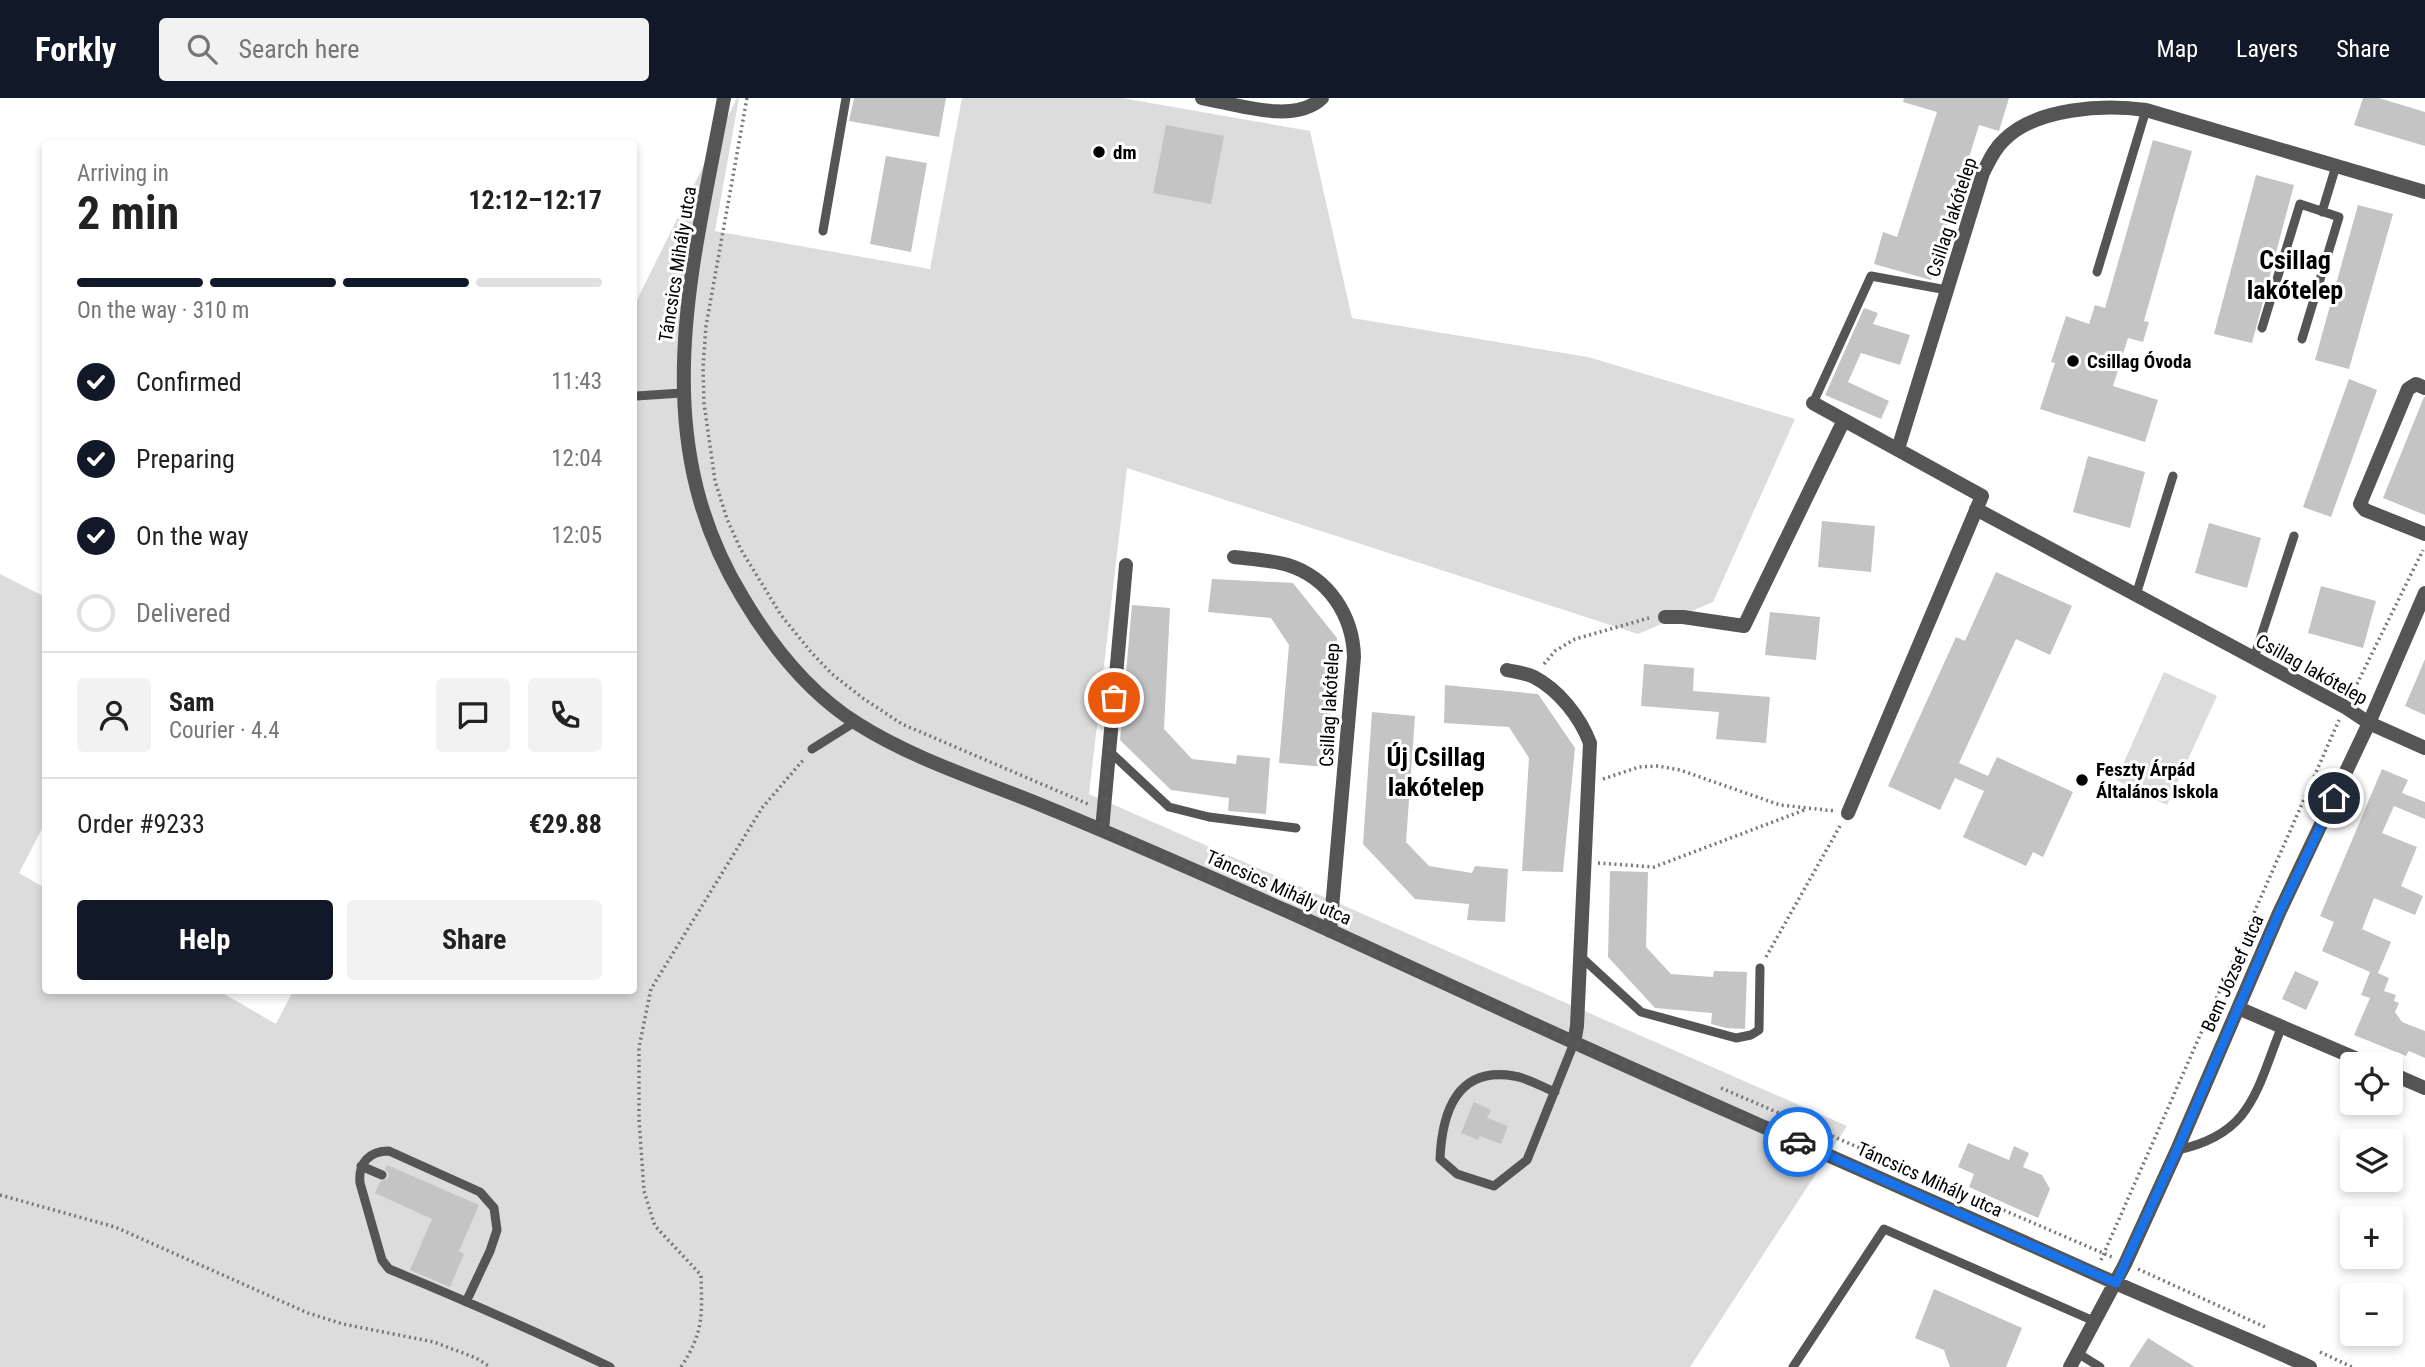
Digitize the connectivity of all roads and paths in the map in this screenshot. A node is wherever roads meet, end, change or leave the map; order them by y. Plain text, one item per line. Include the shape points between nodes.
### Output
1 (724, 98) edge
2 (747, 98) edge
3 (846, 98) edge
4 (1202, 98) edge
5 (1322, 98) edge
6 (2146, 110) junction
7 (2336, 166) junction
8 (2425, 192) edge
9 (2322, 212) junction
10 (823, 231) dead end
11 (2097, 272) dead end
12 (1947, 290) junction
13 (2262, 328) dead end
14 (2302, 339) dead end
15 (2425, 388) edge
16 (682, 393) junction
17 (637, 396) edge
18 (1813, 403) joint
19 (1844, 420) junction
20 (1898, 449) junction
21 (2173, 475) dead end
22 (1976, 509) junction
23 (2425, 534) edge
24 (2294, 536) dead end
25 (2425, 545) edge
26 (1234, 557) dead end
27 (1126, 565) dead end
28 (2425, 593) edge
29 (2136, 595) junction
30 (1665, 617) joint
31 (2254, 658) junction
32 (1507, 670) dead end
33 (1533, 676) junction
34 (2345, 707) junction
35 (855, 722) junction
36 (2369, 723) junction
37 (2425, 748) edge
38 (812, 749) joint
39 (1109, 751) junction
40 (1588, 785) junction
41 (1809, 808) junction
42 (1104, 811) junction
43 (1848, 813) junction
44 (1296, 828) dead end
45 (1102, 830) junction
46 (1584, 862) junction
47 (1330, 931) junction
48 (1580, 956) junction
49 (1760, 968) joint
50 (2238, 1008) junction
51 (2282, 1026) junction
52 (1574, 1043) junction
53 (2342, 1052) edge
54 (2403, 1079) edge
55 (1718, 1087) dead end
56 (2425, 1088) edge
57 (1555, 1092) junction
58 (2177, 1150) junction
59 (361, 1166) junction
60 (383, 1175) dead end
61 (0, 1195) edge
62 (2104, 1253) junction
63 (2125, 1264) junction
64 (2095, 1273) junction
65 (2116, 1283) junction
66 (467, 1301) junction
67 (2096, 1322) junction
68 (2277, 1333) dead end
69 (2314, 1350) dead end
70 (2079, 1354) junction
71 (490, 1367) edge
72 (610, 1367) edge
73 (681, 1367) edge
74 (1793, 1367) edge
75 (2070, 1367) edge
76 (2100, 1367) edge
77 (2310, 1367) edge
78 (2352, 1367) edge

1 - 16 street, Táncsics Mihály utca via 690,280
2 - 42 path via 706,326 703,366 715,481 740,548 804,643 832,674 864,699 902,724
3 - 10 lane
4 - 5 street via 1282,112 1303,110
6 - 7 street, Csillag lakótelep
6 - 11 lane
6 - 12 street, Csillag lakótelep via 2069,111 2025,126 2006,138 1983,173
7 - 8 street, Csillag lakótelep
7 - 9 lane
9 - 13 lane via 2300,204
9 - 14 lane via 2339,217
12 - 18 lane via 1871,276
12 - 20 street, Csillag lakótelep
15 - 23 street via 2416,384 2408,389 2360,504
16 - 17 lane
16 - 35 street, Táncsics Mihály utca via 698,497 726,568 781,653
18 - 19 street
19 - 20 street
19 - 30 street via 1744,626
20 - 22 street via 1982,496
21 - 29 lane
22 - 29 street, Csillag lakótelep
22 - 43 street
24 - 31 lane
25 - 34 path
26 - 47 street, Csillag lakótelep via 1276,562 1308,574 1336,600 1353,639
27 - 39 street
28 - 36 street, Bem József utca
29 - 31 street, Csillag lakótelep
30 - 33 path via 1643,618 1575,639 1555,651
31 - 34 street, Csillag lakótelep
32 - 33 street
33 - 40 street via 1564,701 1584,727 1590,743
34 - 36 street, Csillag lakótelep
34 - 62 path
35 - 38 lane
35 - 45 street, Táncsics Mihály utca via 897,746
36 - 37 street, Csillag lakótelep
36 - 50 street, Bem József utca
38 - 73 path via 762,808 652,989 639,1047 644,1191 655,1226 701,1275 702,1322
39 - 42 street
39 - 44 lane via 1169,807
40 - 41 path via 1620,772 1658,766 1780,805
40 - 46 street
41 - 43 path
41 - 46 path via 1654,867
42 - 45 street
43 - 49 path
45 - 47 street, Táncsics Mihály utca
46 - 48 street
47 - 52 street, Táncsics Mihály utca
48 - 49 lane via 1641,1012 1736,1038 1759,1030
48 - 52 street
50 - 51 street
50 - 58 street, Bem József utca
51 - 53 street
51 - 58 lane via 2252,1102 2238,1121 2214,1140
52 - 57 lane
52 - 64 street, Táncsics Mihály utca
54 - 56 street
55 - 62 path
57 - 57 lane via 1527,1160 1494,1186 1457,1174 1440,1158 1449,1107 1473,1079 1516,1076
58 - 63 street, Bem József utca
59 - 60 lane
59 - 66 lane via 360,1183 382,1260 389,1269
59 - 66 lane via 373,1155 389,1151 480,1192 494,1209 497,1230
61 - 71 path via 115,1227 308,1313 434,1342
62 - 63 path
62 - 64 path
63 - 65 street, Bem József utca
63 - 68 path
64 - 65 street, Táncsics Mihály utca
65 - 67 street, Bem József utca
65 - 77 street, Táncsics Mihály utca
66 - 72 lane
67 - 70 street, Bem József utca
67 - 74 lane via 1884,1229
69 - 78 path
70 - 75 street, Bem József utca
70 - 76 lane

